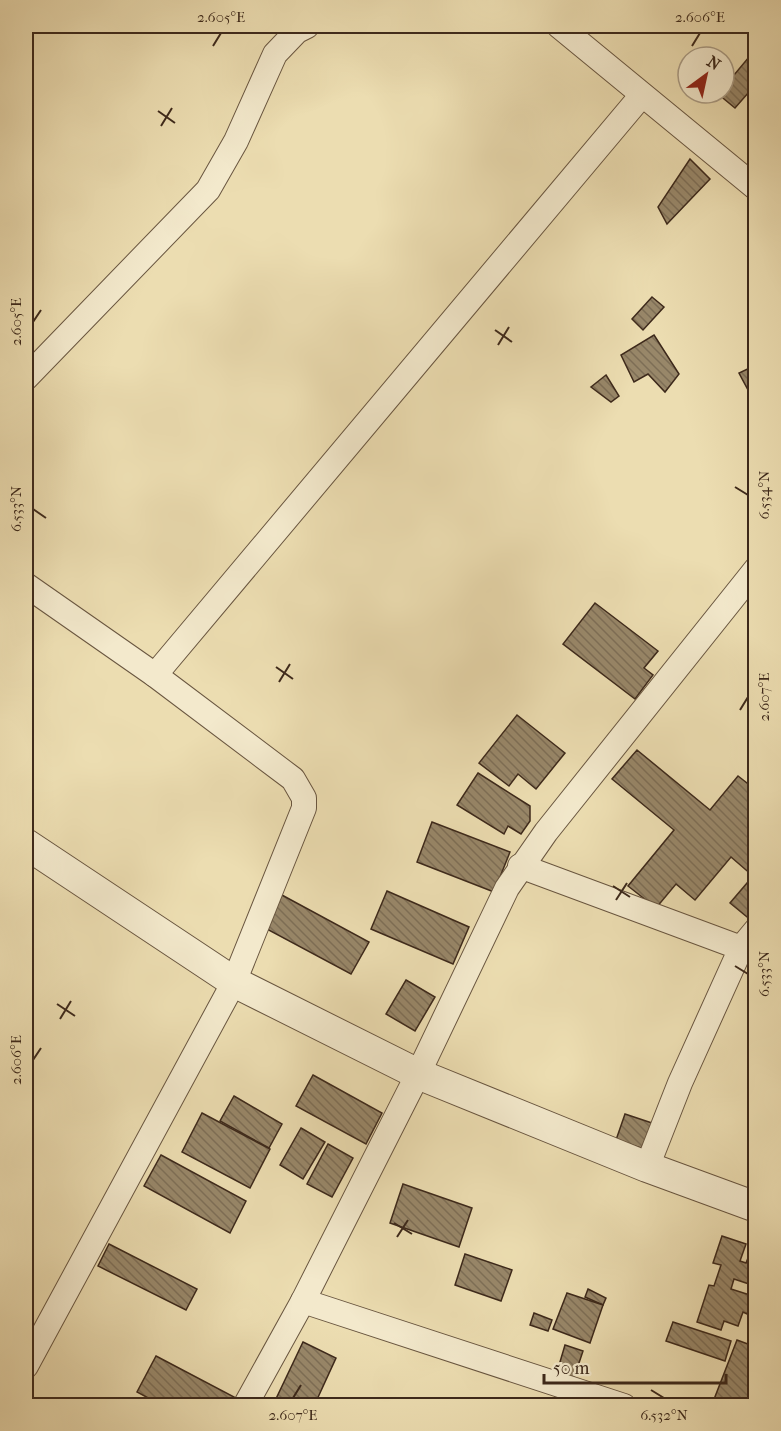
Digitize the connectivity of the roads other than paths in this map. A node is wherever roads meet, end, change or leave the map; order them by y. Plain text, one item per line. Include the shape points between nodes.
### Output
1 (307, 26) edge
2 (559, 26) edge
3 (642, 95) junction
4 (756, 188) edge
5 (26, 378) edge
6 (756, 569) edge
7 (26, 585) edge
8 (155, 675) junction
9 (26, 844) edge
10 (520, 867) junction
11 (748, 939) edge
12 (234, 982) junction
13 (418, 1074) junction
14 (647, 1167) junction
15 (756, 1207) edge
16 (303, 1301) junction
17 (26, 1366) edge
18 (245, 1406) edge
19 (624, 1406) edge

1 - 5 street via 275,54 236,141 208,190
2 - 3 street
3 - 4 street
3 - 8 street
6 - 10 street
7 - 8 street
8 - 12 street via 293,779 304,798 304,808
9 - 12 street
10 - 11 street
10 - 13 street
11 - 14 street via 680,1083
12 - 13 street
12 - 17 street
13 - 14 street
13 - 16 street
14 - 15 street
16 - 18 street
16 - 19 street

